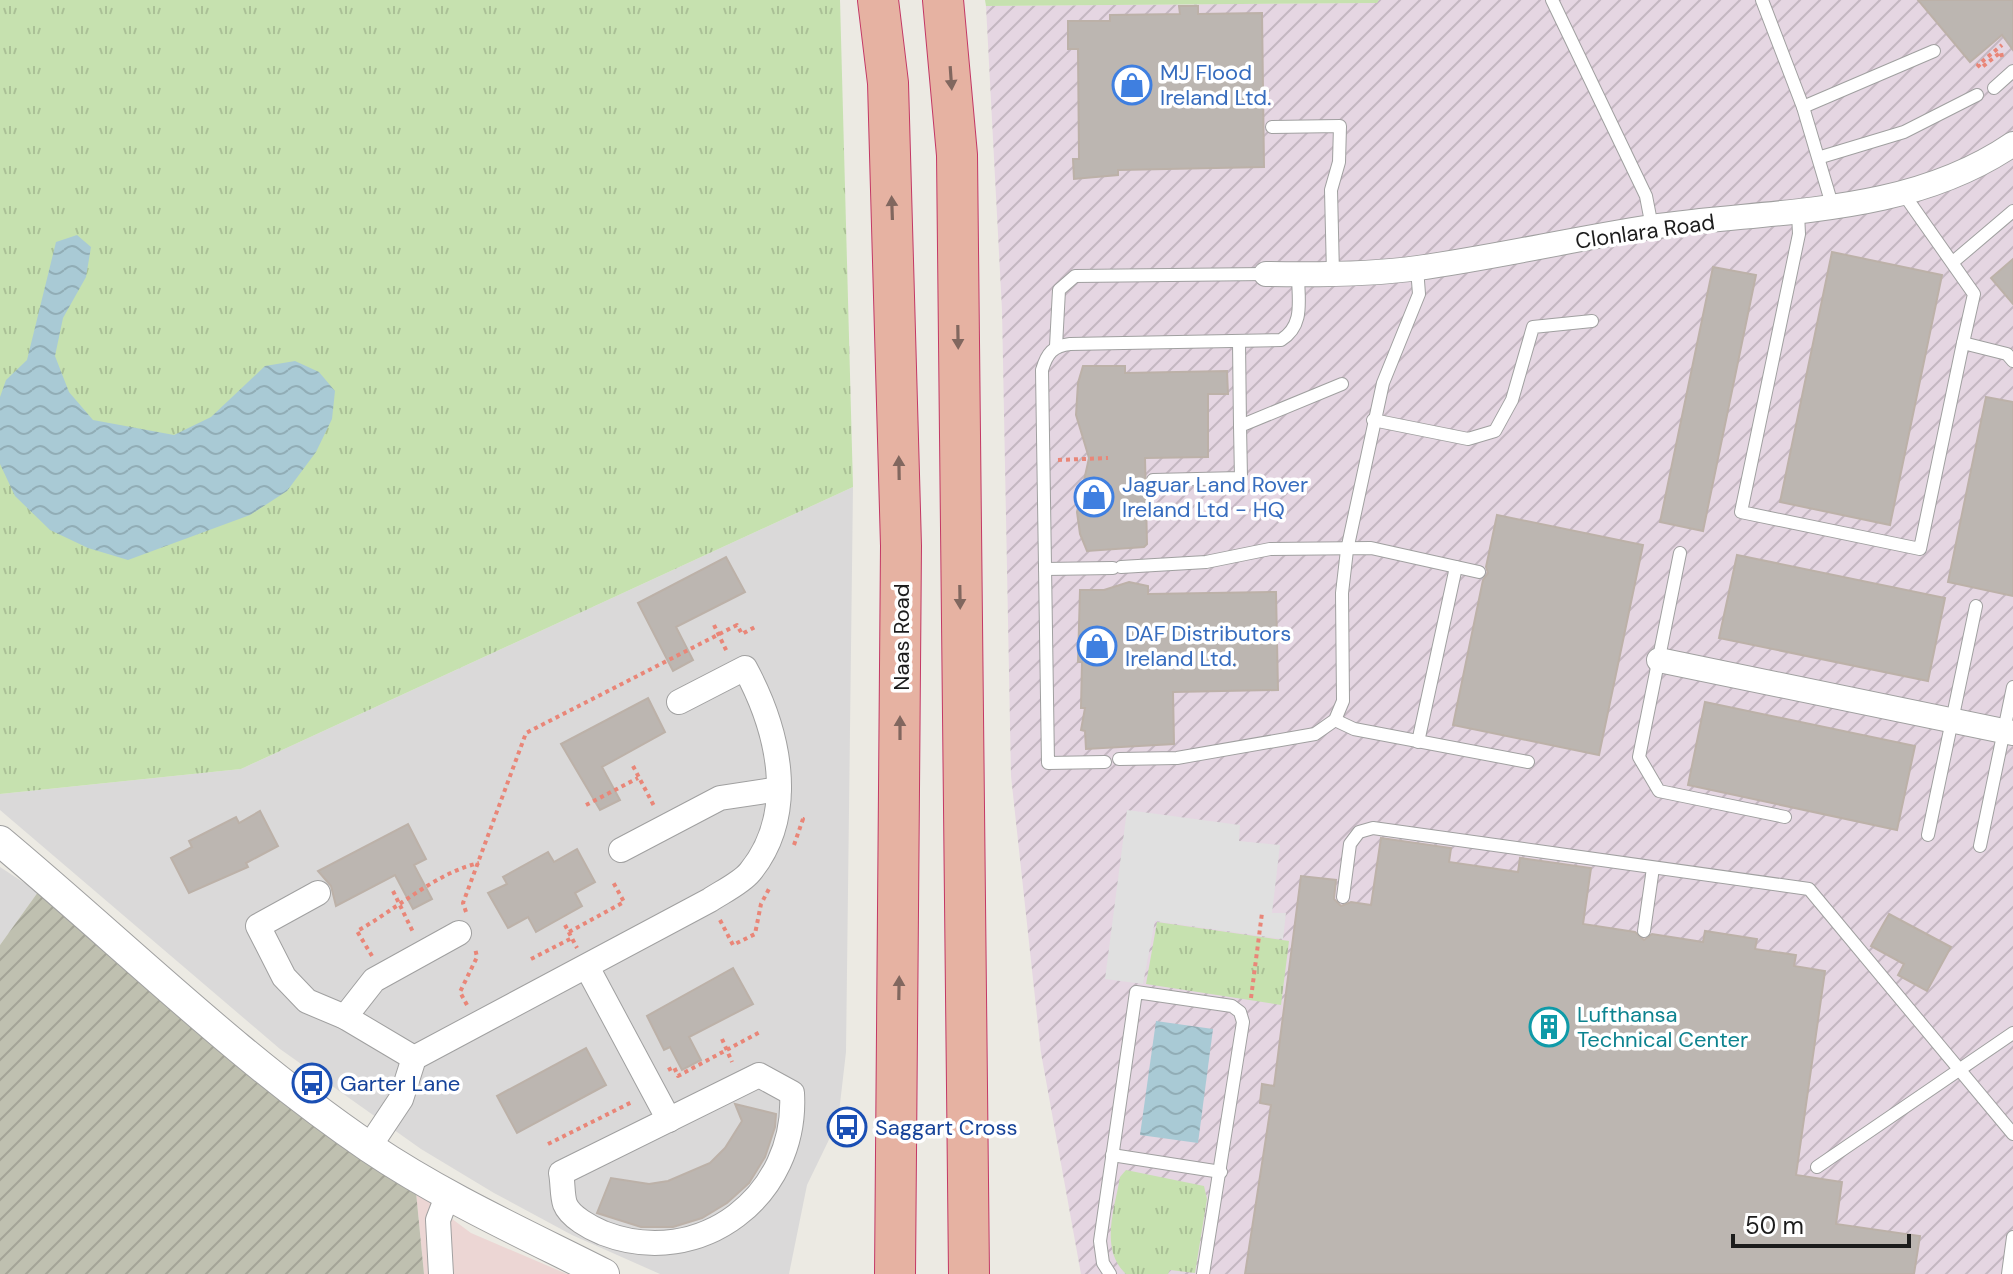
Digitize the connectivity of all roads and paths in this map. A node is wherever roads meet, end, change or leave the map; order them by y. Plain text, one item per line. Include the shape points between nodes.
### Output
1 (878, 0) edge
2 (943, 0) edge
3 (1552, 0) edge
4 (1762, 0) edge
5 (2002, 45) dead end
6 (1934, 51) dead end
7 (2013, 53) edge
8 (1995, 68) dead end
9 (2013, 71) edge
10 (1987, 75) dead end
11 (1994, 88) dead end
12 (1977, 95) dead end
13 (1803, 107) junction
14 (1272, 127) dead end
15 (2013, 144) edge
16 (1821, 157) junction
17 (1903, 193) junction
18 (1833, 208) junction
19 (2013, 211) edge
20 (1798, 213) junction
21 (1652, 227) junction
22 (1953, 262) junction
23 (1417, 268) junction
24 (1266, 274) joint
25 (1298, 274) junction
26 (1333, 274) junction
27 (1592, 321) dead end
28 (1239, 342) junction
29 (1963, 343) junction
30 (1056, 346) junction
31 (2013, 361) edge
32 (1342, 384) dead end
33 (1373, 420) junction
34 (1240, 426) junction
35 (1108, 458) dead end
36 (1045, 461) junction
37 (1153, 480) dead end
38 (1347, 550) junction
39 (1680, 553) dead end
40 (1456, 567) junction
41 (1045, 569) junction
42 (1479, 572) dead end
43 (1976, 606) dead end
44 (714, 625) dead end
45 (755, 627) dead end
46 (718, 635) junction
47 (1659, 660) junction
48 (736, 672) junction
49 (2013, 687) edge
50 (679, 702) dead end
51 (961, 711) junction
52 (1335, 720) junction
53 (1953, 720) junction
54 (2008, 732) edge
55 (1418, 742) junction
56 (1528, 762) dead end
57 (633, 766) dead end
58 (639, 778) junction
59 (779, 789) junction
60 (586, 805) dead end
61 (1785, 817) dead end
62 (665, 827) junction
63 (1928, 835) dead end
64 (0, 841) edge
65 (1980, 846) dead end
66 (621, 850) dead end
67 (479, 863) junction
68 (1653, 868) junction
69 (613, 882) dead end
70 (393, 891) dead end
71 (318, 893) dead end
72 (1343, 897) dead end
73 (400, 905) junction
74 (1262, 913) dead end
75 (467, 931) junction
76 (1644, 931) dead end
77 (569, 932) dead end
78 (572, 938) dead end
79 (423, 953) junction
80 (531, 959) dead end
81 (587, 967) junction
82 (382, 975) junction
83 (1240, 1012) junction
84 (345, 1017) junction
85 (478, 1024) junction
86 (2013, 1033) edge
87 (414, 1058) junction
88 (897, 1066) junction
89 (1960, 1069) junction
90 (669, 1120) junction
91 (2013, 1134) edge
92 (369, 1147) junction
93 (1112, 1155) junction
94 (1817, 1167) dead end
95 (1221, 1172) junction
96 (448, 1194) junction
97 (2013, 1237) edge
98 (441, 1274) edge
99 (604, 1274) edge
100 (873, 1274) edge
101 (895, 1274) edge
102 (969, 1274) edge
103 (999, 1274) edge
104 (1110, 1274) edge
105 (1203, 1274) edge
106 (2008, 1274) edge

88 -> 1 highway, Naas Road via 901,546 888,83
2 -> 51 highway via 957,155
3 - 21 lane via 1646,196
4 - 13 lane
5 - 10 path via 1978,65 2004,55 1984,72
6 - 13 lane
7 - 8 path
9 - 11 lane
12 - 16 lane via 1904,132
13 - 16 lane
14 - 26 lane via 1340,126 1339,162 1331,190
15 - 17 street, Clonlara Road via 1965,170
16 - 18 lane
17 - 18 street, Clonlara Road
17 - 22 lane
18 - 20 street, Clonlara Road
19 - 22 lane
20 - 21 street, Clonlara Road
20 - 29 lane via 1799,234 1741,512 1920,549
21 - 23 street, Clonlara Road
22 - 29 lane via 1974,294
23 - 26 street, Clonlara Road
23 - 33 lane via 1419,294
24 - 25 street, Clonlara Road
24 - 30 lane via 1075,276 1059,290
25 - 26 street, Clonlara Road
25 - 28 lane via 1294,331 1271,342
27 - 33 lane via 1533,327 1512,400 1495,431 1468,439
28 - 30 lane
28 - 34 lane
29 - 31 lane via 2007,354
30 - 36 lane via 1042,370
32 - 34 lane
33 - 38 lane
34 - 37 lane via 1241,478
35 - 36 path
36 - 41 lane
38 - 40 lane via 1371,548
38 - 41 lane via 1270,549 1206,562
38 - 52 lane via 1343,701
39 - 47 lane
40 - 42 lane
40 - 55 lane
41 - 52 lane via 1048,763 1177,758 1315,734
43 - 53 lane
44 - 46 path
45 - 46 path via 742,634 737,625
46 - 48 path
46 - 67 path via 526,733
47 - 53 street
47 - 61 lane via 1639,757 1659,791
48 - 50 street
48 - 59 street via 745,668 761,697 774,738
49 - 54 lane
51 - 102 highway
51 - 103 highway via 988,937 994,1263
52 - 55 lane
53 - 54 street
53 - 63 lane
54 - 65 lane
55 - 56 lane
57 - 58 path
58 - 60 path
58 - 62 path
59 - 62 street via 720,798
59 - 81 street via 770,838 749,873
62 - 66 street
64 - 92 street via 245,1050
67 - 73 path
67 - 75 path via 463,903
68 - 72 lane via 1373,828 1359,832 1350,844
68 - 76 lane
68 - 89 lane via 1809,889
69 - 77 path via 624,902
70 - 73 path
71 - 84 street via 258,926 284,977 307,1001
73 - 79 path
73 - 82 path via 357,931
74 - 83 path via 1251,1000
75 - 79 street
75 - 85 path via 477,957 460,992
78 - 80 path
79 - 82 street
81 - 85 street
81 - 90 street
82 - 84 street
83 - 93 lane via 1232,1006 1136,992
83 - 95 lane via 1243,1022
84 - 87 street
85 - 87 street
86 - 89 lane
87 - 92 street via 401,1099
88 - 100 highway
88 - 101 highway, Naas Road
89 - 91 lane
89 - 94 lane
90 - 90 street via 561,1173 566,1206 588,1227 648,1244 693,1240 728,1223 753,1203 777,1168 793,1122 792,1093 759,1075
92 - 96 street
93 - 95 lane
93 - 104 lane via 1100,1241
95 - 105 lane
96 - 98 street via 438,1220
96 - 99 street
97 - 106 lane

